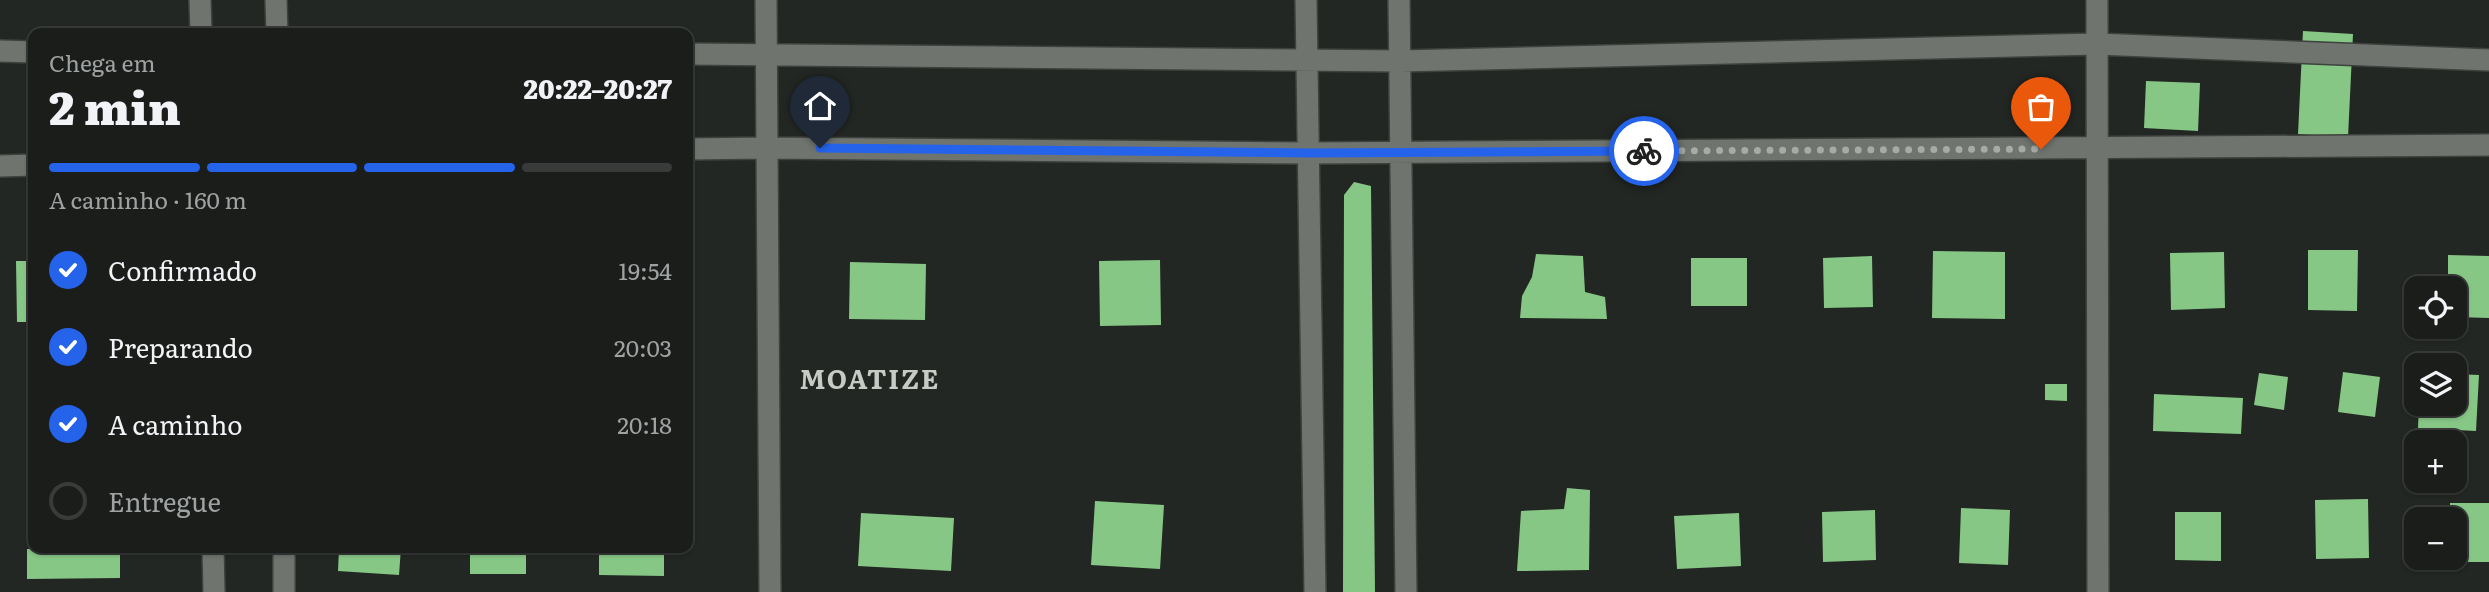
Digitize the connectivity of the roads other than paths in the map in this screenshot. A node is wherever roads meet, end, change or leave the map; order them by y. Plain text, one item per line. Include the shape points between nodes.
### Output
1 (200, 0) edge
2 (276, 0) edge
3 (766, 0) edge
4 (1306, 0) edge
5 (1399, 0) edge
6 (2097, 0) edge
7 (201, 28) edge
8 (277, 28) edge
9 (2096, 44) junction
10 (0, 51) edge
11 (28, 52) edge
12 (766, 53) junction
13 (693, 54) edge
14 (2489, 60) edge
15 (1306, 61) junction
16 (1400, 61) junction
17 (2489, 145) edge
18 (765, 148) junction
19 (693, 149) edge
20 (2097, 149) junction
21 (1401, 152) junction
22 (1310, 153) junction
23 (28, 165) edge
24 (0, 166) edge
25 (213, 553) edge
26 (284, 553) edge
27 (214, 592) edge
28 (284, 592) edge
29 (770, 592) edge
30 (1315, 592) edge
31 (1406, 592) edge
32 (2098, 592) edge

1 - 7 street
2 - 8 street
3 - 12 street
4 - 15 street
5 - 16 street
6 - 9 street
9 - 14 street
9 - 16 street
9 - 20 street
10 - 11 street
12 - 13 street
12 - 15 street
12 - 18 street
15 - 16 street
15 - 22 street
16 - 21 street
17 - 20 street
18 - 19 street
18 - 22 street
18 - 29 street
20 - 21 street
20 - 32 street
21 - 22 street
21 - 31 street
22 - 30 street
23 - 24 street
25 - 27 street
26 - 28 street

